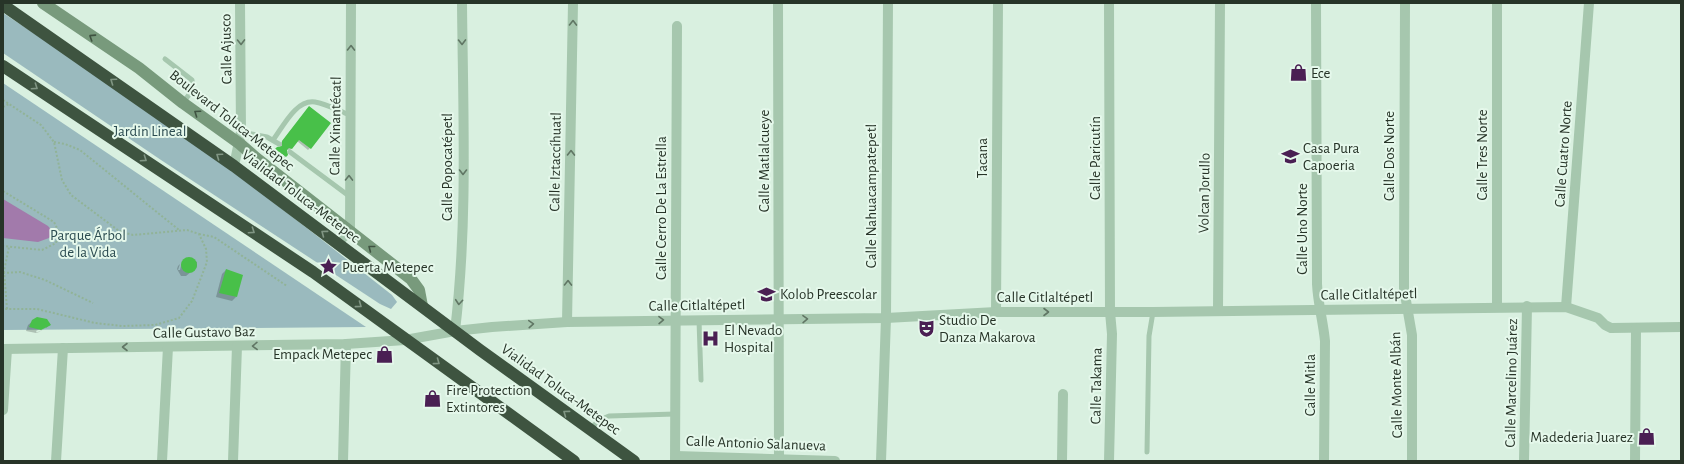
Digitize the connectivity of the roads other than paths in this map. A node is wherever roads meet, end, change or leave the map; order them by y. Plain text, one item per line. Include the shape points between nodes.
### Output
1 (43, 3) edge
2 (240, 3) edge
3 (351, 3) edge
4 (462, 3) edge
5 (574, 3) edge
6 (778, 3) edge
7 (888, 3) edge
8 (998, 3) edge
9 (1109, 3) edge
10 (1220, 3) edge
11 (1316, 3) edge
12 (1405, 3) edge
13 (1497, 3) edge
14 (1589, 3) edge
15 (3, 5) edge
16 (677, 26) dead end
17 (165, 59) dead end
18 (3, 66) edge
19 (183, 103) junction
20 (350, 115) junction
21 (241, 132) junction
22 (273, 140) junction
23 (240, 144) junction
24 (279, 144) dead end
25 (290, 152) dead end
26 (234, 166) junction
27 (349, 196) junction
28 (350, 231) junction
29 (336, 243) junction
30 (422, 306) junction
31 (1527, 306) junction
32 (1497, 307) junction
33 (1566, 307) junction
34 (1407, 308) junction
35 (1218, 310) junction
36 (1320, 310) junction
37 (996, 312) junction
38 (1110, 312) junction
39 (1153, 312) junction
40 (886, 318) junction
41 (780, 319) junction
42 (676, 320) junction
43 (699, 320) junction
44 (567, 322) junction
45 (1681, 327) edge
46 (1636, 328) junction
47 (455, 331) junction
48 (406, 340) junction
49 (346, 344) junction
50 (237, 346) junction
51 (168, 347) junction
52 (63, 348) junction
53 (5, 349) edge
54 (701, 380) dead end
55 (1063, 394) dead end
56 (3, 410) edge
57 (675, 414) junction
58 (589, 429) junction
59 (1147, 452) dead end
60 (676, 458) edge
61 (779, 458) junction
62 (56, 461) edge
63 (162, 461) edge
64 (233, 461) edge
65 (343, 461) edge
66 (574, 461) edge
67 (634, 461) edge
68 (835, 461) edge
69 (881, 461) edge
70 (1062, 461) edge
71 (1109, 461) edge
72 (1324, 461) edge
73 (1412, 461) edge
74 (1524, 461) edge
75 (1635, 461) edge

19 -> 1 main road, Boulevard Toluca-Metepec via 140,68
2 -> 21 street, Calle Ajusco
20 -> 3 street, Calle Xinantécatl
4 -> 47 street, Calle Popocatépetl via 463,176 460,278
44 -> 5 street, Calle Iztaccíhuatl
6 - 41 street, Calle Matlalcueye
7 - 40 street, Calle Nahuacampatepetl
8 - 37 street, Tacana
9 - 38 street, Calle Paricutín
10 - 35 street, Volcan Jorullo
11 - 36 street, Calle Uno Norte via 1317,284
12 - 34 street, Calle Dos Norte via 1404,274
13 - 32 street, Calle Tres Norte
14 - 33 street, Calle Cuatro Norte
26 -> 15 highway, Vialidad Toluca-Metepec
16 - 42 street, Calle Cerro De La Estrella
17 - 19 lane via 192,80 193,89
18 -> 48 highway via 313,272
23 -> 19 main road, Boulevard Toluca-Metepec
20 - 22 lane via 315,102 307,103 295,111
27 -> 20 street, Calle Xinantécatl
21 - 22 lane
21 - 23 street, Calle Ajusco
22 - 24 lane
23 - 26 street, Calle Ajusco
23 - 28 main road, Boulevard Toluca-Metepec
25 - 27 lane
29 -> 26 highway, Vialidad Toluca-Metepec
27 - 28 street, Calle Xinantécatl
28 - 29 street
30 -> 28 main road, Boulevard Toluca-Metepec via 419,290 411,279
29 - 30 highway, Vialidad Toluca-Metepec
30 - 47 highway, Vialidad Toluca-Metepec
31 - 32 street, Calle Citlaltépetl
31 - 33 street, Calle Citlaltépetl
31 - 74 street, Calle Marcelino Juárez
32 - 34 street, Calle Citlaltépetl
33 - 46 street, Calle Citlaltépetl via 1598,318 1611,328
34 - 36 street, Calle Citlaltépetl
34 - 73 street, Calle Monte Albán via 1412,344
35 - 36 street, Calle Citlaltépetl
35 - 39 street, Calle Citlaltépetl
36 - 72 street, Calle Mitla via 1325,341
37 -> 38 street, Calle Citlaltépetl
37 - 40 street, Calle Citlaltépetl
38 - 39 street, Calle Citlaltépetl
38 - 71 street, Calle Takama via 1112,334
39 - 59 lane
41 -> 40 street, Calle Citlaltépetl
40 - 69 street, Calle Nahuacampatepetl
41 - 43 street, Calle Citlaltépetl
41 - 61 street, Calle Matlalcueye
42 - 43 street, Calle Citlaltépetl
44 -> 42 street, Calle Citlaltépetl
42 - 57 street, Calle Cerro De La Estrella
43 - 54 lane
47 -> 44 street, Calle Citlaltépetl
45 - 46 street, Calle Citlaltépetl
46 - 75 street
47 - 48 street, Calle Citlaltépetl
58 -> 47 highway, Vialidad Toluca-Metepec
48 - 49 street, Calle Gustavo Baz
48 -> 66 highway
49 -> 50 street, Calle Gustavo Baz
49 - 65 street
50 - 51 street, Calle Gustavo Baz
50 - 64 street
51 -> 52 street, Calle Gustavo Baz
51 - 63 street
52 - 53 street, Calle Gustavo Baz
52 - 62 street
53 - 56 street
55 - 70 street
57 - 58 lane via 609,416 602,418
57 - 60 street, Calle Cerro De La Estrella
58 - 67 highway, Vialidad Toluca-Metepec
60 - 61 street, Calle Antonio Salanueva
61 - 68 street, Calle Antonio Salanueva

